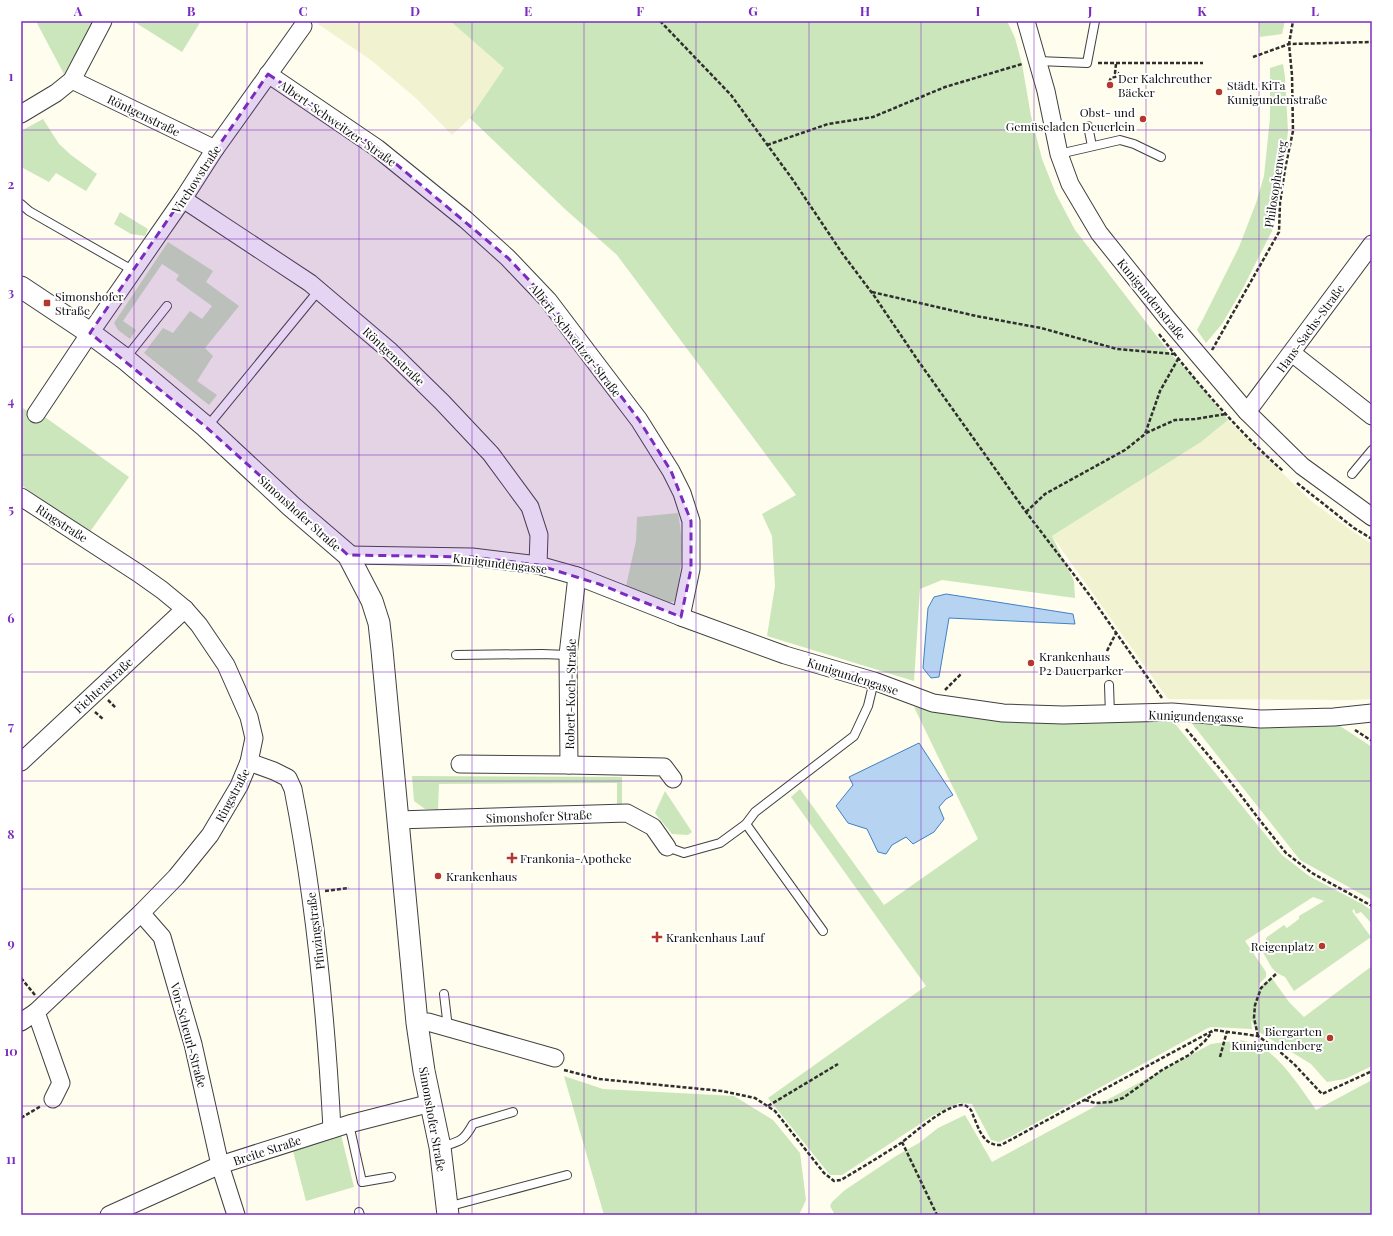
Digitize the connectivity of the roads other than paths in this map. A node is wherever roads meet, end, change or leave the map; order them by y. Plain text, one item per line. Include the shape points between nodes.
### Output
1 (103, 21) edge
2 (1026, 21) edge
3 (1095, 21) edge
4 (303, 26) dead end
5 (1030, 63) junction
6 (268, 74) junction
7 (72, 80) junction
8 (21, 114) edge
9 (1088, 126) dead end
10 (1092, 146) junction
11 (215, 149) junction
12 (1059, 154) junction
13 (1160, 157) dead end
14 (183, 199) junction
15 (21, 204) edge
16 (1372, 244) edge
17 (134, 271) junction
18 (21, 287) edge
19 (319, 290) junction
20 (167, 306) dead end
21 (90, 333) junction
22 (1292, 353) junction
23 (125, 359) junction
24 (1247, 412) junction
25 (36, 414) dead end
26 (1372, 416) edge
27 (206, 427) junction
28 (1372, 450) edge
29 (1352, 474) dead end
30 (21, 497) edge
31 (1372, 517) edge
32 (348, 555) junction
33 (538, 566) junction
34 (578, 576) junction
35 (185, 609) junction
36 (681, 617) junction
37 (456, 655) dead end
38 (568, 655) junction
39 (874, 681) junction
40 (1109, 685) dead end
41 (1372, 713) edge
42 (1110, 715) junction
43 (21, 762) edge
44 (249, 762) junction
45 (460, 764) dead end
46 (569, 765) junction
47 (673, 779) dead end
48 (397, 820) junction
49 (746, 824) junction
50 (667, 847) joint
51 (141, 913) junction
52 (823, 931) dead end
53 (444, 994) dead end
54 (40, 1008) junction
55 (21, 1022) edge
56 (416, 1023) junction
57 (448, 1029) junction
58 (554, 1058) road end
59 (54, 1099) road end
60 (431, 1103) junction
61 (513, 1112) dead end
62 (349, 1124) junction
63 (332, 1128) junction
64 (440, 1147) junction
65 (220, 1165) junction
66 (567, 1175) dead end
67 (391, 1177) dead end
68 (448, 1211) edge
69 (109, 1215) edge
70 (236, 1215) edge

1 - 7 street
2 - 5 street, Kunigundenstraße
3 - 5 lane via 1087,63
4 - 6 street, Virchowstraße
5 - 12 street, Kunigundenstraße via 1046,91
6 - 11 street, Virchowstraße
6 - 36 street, Albert-Schweitzer-Straße via 378,148 466,220 508,258 548,300 639,420 682,493 691,520 691,569
7 - 8 street
7 - 11 street, Röntgenstraße
9 - 10 lane
10 - 12 lane
10 - 13 lane via 1120,140
11 - 14 street, Virchowstraße
12 - 24 street, Kunigundenstraße via 1070,184 1099,233
14 - 17 street, Virchowstraße
14 - 19 street, Röntgenstraße
15 - 17 lane
16 - 22 street, Hans-Sachs-Straße
17 - 21 street, Virchowstraße
18 - 21 street, Simonshofer Straße
19 - 27 lane
19 - 33 street, Röntgenstraße via 390,351 490,454 530,507 539,535
20 - 23 lane
21 - 23 street, Simonshofer Straße
21 - 25 street, Virchowstraße
22 - 24 street, Hans-Sachs-Straße
22 - 26 street
23 - 27 street, Simonshofer Straße
24 - 31 street, Kunigundenstraße via 1302,466
27 - 32 street, Simonshofer Straße
28 - 29 lane
30 - 35 street, Ringstraße via 138,573
32 - 33 street, Kunigundengasse via 472,557
32 - 48 street, Simonshofer Straße via 372,601 379,623
33 - 34 street, Kunigundengasse
34 - 36 street, Kunigundengasse
34 - 38 street, Robert-Koch-Straße
35 - 43 street, Fichtenstraße
35 - 44 street, Ringstraße via 199,624 226,665 248,713 254,738
36 - 39 street, Kunigundengasse via 785,655
37 - 38 lane
38 - 46 street, Robert-Koch-Straße
39 - 42 street, Kunigundengasse via 933,703 1003,714
39 - 49 lane via 868,706 854,736 755,812
40 - 42 lane
41 - 42 street, Kunigundengasse via 1261,719 1172,712
44 - 51 street, Ringstraße via 239,786 210,835 176,877
44 - 63 street, Pfinzingstraße via 288,778 294,795 310,893 328,1054
45 - 46 street, Robert-Koch-Straße
46 - 47 street, Robert-Koch-Straße via 664,768
48 - 50 street, Simonshofer Straße via 627,813 653,827
48 - 56 street, Simonshofer Straße
49 - 50 lane via 720,843 684,853
49 - 52 lane
51 - 54 street, Ringstraße
51 - 65 street, Von-Scheurl-Straße via 162,937 193,1044
53 - 57 lane
54 - 55 street, Ringstraße
54 - 59 street via 61,1083
56 - 57 street via 428,1022
56 - 60 street, Simonshofer Straße
57 - 58 street
60 - 62 street, Breite Straße
60 - 64 street, Simonshofer Straße
61 - 64 lane via 473,1124 466,1136
62 - 63 street, Breite Straße
62 - 67 lane via 362,1182
63 - 65 street, Breite Straße
64 - 68 street, Simonshofer Straße
65 - 69 street, Breite Straße
65 - 70 street, Von-Scheurl-Straße
66 - 68 lane

